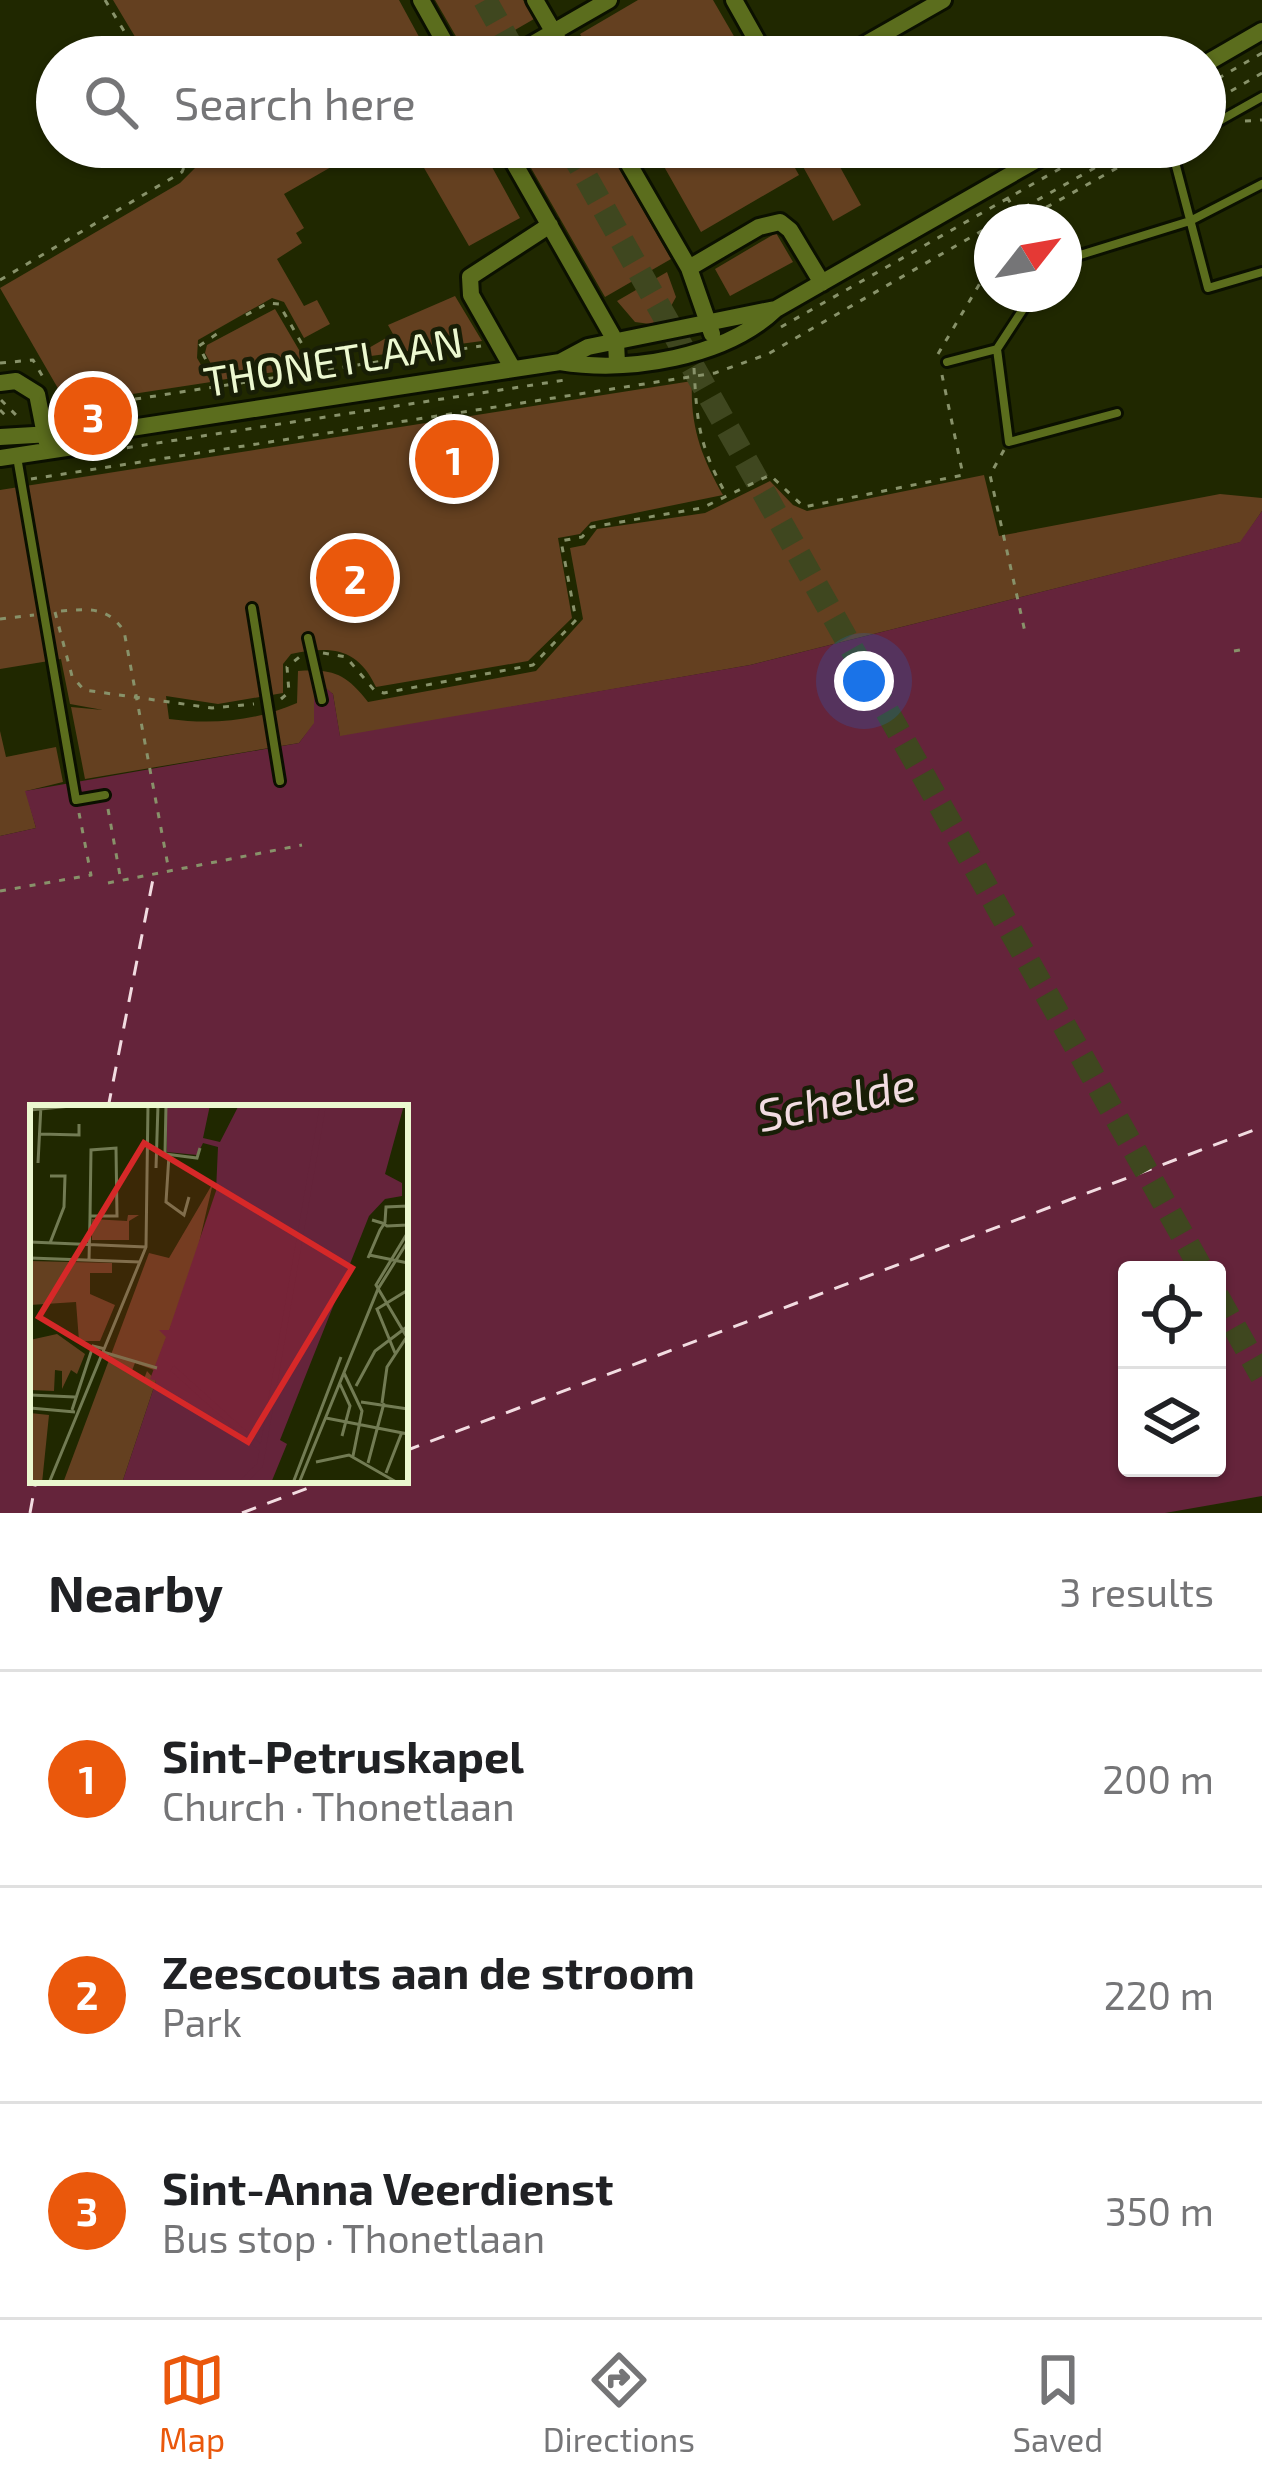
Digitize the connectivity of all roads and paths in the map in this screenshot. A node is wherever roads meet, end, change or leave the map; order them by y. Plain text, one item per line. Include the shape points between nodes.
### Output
1 (106, 0) edge
2 (421, 0) edge
3 (535, 0) edge
4 (609, 0) edge
5 (734, 0) edge
6 (943, 0) edge
7 (554, 32) junction
8 (1262, 32) edge
9 (127, 36) edge
10 (441, 36) edge
11 (547, 36) edge
12 (556, 36) edge
13 (754, 36) edge
14 (880, 36) edge
15 (1226, 52) edge
16 (1262, 53) edge
17 (1262, 73) edge
18 (1226, 74) edge
19 (1226, 94) edge
20 (1262, 97) edge
21 (1226, 117) edge
22 (184, 168) edge
23 (517, 168) edge
24 (632, 168) edge
25 (1023, 168) edge
26 (1095, 168) edge
27 (1117, 168) edge
28 (1177, 168) edge
29 (999, 182) junction
30 (1262, 184) edge
31 (1011, 204) edge
32 (1030, 204) edge
33 (1051, 204) edge
34 (1190, 221) junction
35 (550, 225) junction
36 (974, 236) edge
37 (1082, 254) edge
38 (689, 268) junction
39 (1262, 272) edge
40 (0, 280) edge
41 (822, 284) junction
42 (974, 294) edge
43 (776, 309) junction
44 (1022, 312) edge
45 (247, 315) dead end
46 (710, 324) junction
47 (224, 329) dead end
48 (616, 342) junction
49 (499, 343) junction
50 (715, 346) junction
51 (997, 349) junction
52 (692, 352) junction
53 (938, 355) dead end
54 (560, 362) junction
55 (947, 362) dead end
56 (0, 363) edge
57 (617, 363) junction
58 (514, 368) junction
59 (318, 371) junction
60 (942, 375) dead end
61 (43, 377) dead end
62 (695, 377) junction
63 (0, 383) edge
64 (219, 386) junction
65 (53, 394) dead end
66 (1117, 413) dead end
67 (46, 430) junction
68 (118, 430) junction
69 (0, 437) edge
70 (1009, 442) junction
71 (36, 452) junction
72 (8, 457) edge
73 (21, 481) junction
74 (728, 497) junction
75 (252, 608) dead end
76 (59, 611) junction
77 (44, 614) junction
78 (0, 619) edge
79 (1025, 632) dead end
80 (308, 638) dead end
81 (311, 654) junction
82 (136, 697) junction
83 (322, 700) dead end
84 (267, 702) junction
85 (280, 781) dead end
86 (106, 795) joint
87 (76, 800) junction
88 (302, 844) dead end
89 (169, 871) junction
90 (121, 881) junction
91 (108, 883) dead end
92 (0, 891) edge

1 - 9 path
2 - 10 street
3 - 7 street
4 - 7 street
5 - 13 street
6 - 14 street
7 - 11 street
7 - 12 street
8 - 15 street
16 - 18 path
17 - 19 path
20 - 21 lane
22 - 40 path
23 - 35 street
24 - 38 street
25 - 29 street, THONETLAAN
26 - 32 path
27 - 33 path
28 - 34 lane
29 - 31 path
29 - 41 street, THONETLAAN
30 - 34 lane
34 - 37 lane
34 - 39 lane via 1208,288
35 - 48 street
35 - 49 street via 470,277 471,295
36 - 62 path via 767,354
38 - 41 street via 780,222
38 - 46 street
41 - 43 street, THONETLAAN
42 - 53 path
43 - 46 street, THONETLAAN
43 - 50 street, THONETLAAN via 754,330
44 - 51 lane
45 - 59 path via 279,304
46 - 48 street, THONETLAAN
46 - 50 street
47 - 64 path via 200,346
48 - 54 street, THONETLAAN
48 - 57 street
49 - 58 street
49 - 59 path
50 - 52 street, THONETLAAN
51 - 55 lane
51 - 70 lane
52 - 57 street, THONETLAAN
52 - 62 path
54 - 57 street, THONETLAAN
54 - 58 street, THONETLAAN
56 - 61 path via 33,360
58 - 68 street, THONETLAAN
59 - 64 path
60 - 74 path via 963,475 804,507 770,475
62 - 73 path
62 - 74 path via 704,454
63 - 67 street via 16,381 37,394
64 - 65 path via 64,410
66 - 70 lane
67 - 68 street, THONETLAAN
67 - 69 street, THONETLAAN
67 - 71 street
68 - 71 street, THONETLAAN
70 - 79 path via 990,475
71 - 72 street, THONETLAAN
72 - 73 lane
73 - 77 lane
74 - 81 path via 561,541 576,620 532,664 384,693 346,657
75 - 84 lane
76 - 77 path
76 - 82 path via 74,682
76 - 82 path via 94,608 114,616
77 - 78 path
77 - 87 lane
80 - 81 lane
81 - 83 lane
81 - 84 path via 287,667 287,697
82 - 84 path via 219,708
82 - 89 path
84 - 85 lane
86 - 87 lane
86 - 90 path
87 - 92 path via 91,875
88 - 89 path
89 - 90 path
90 - 91 path

